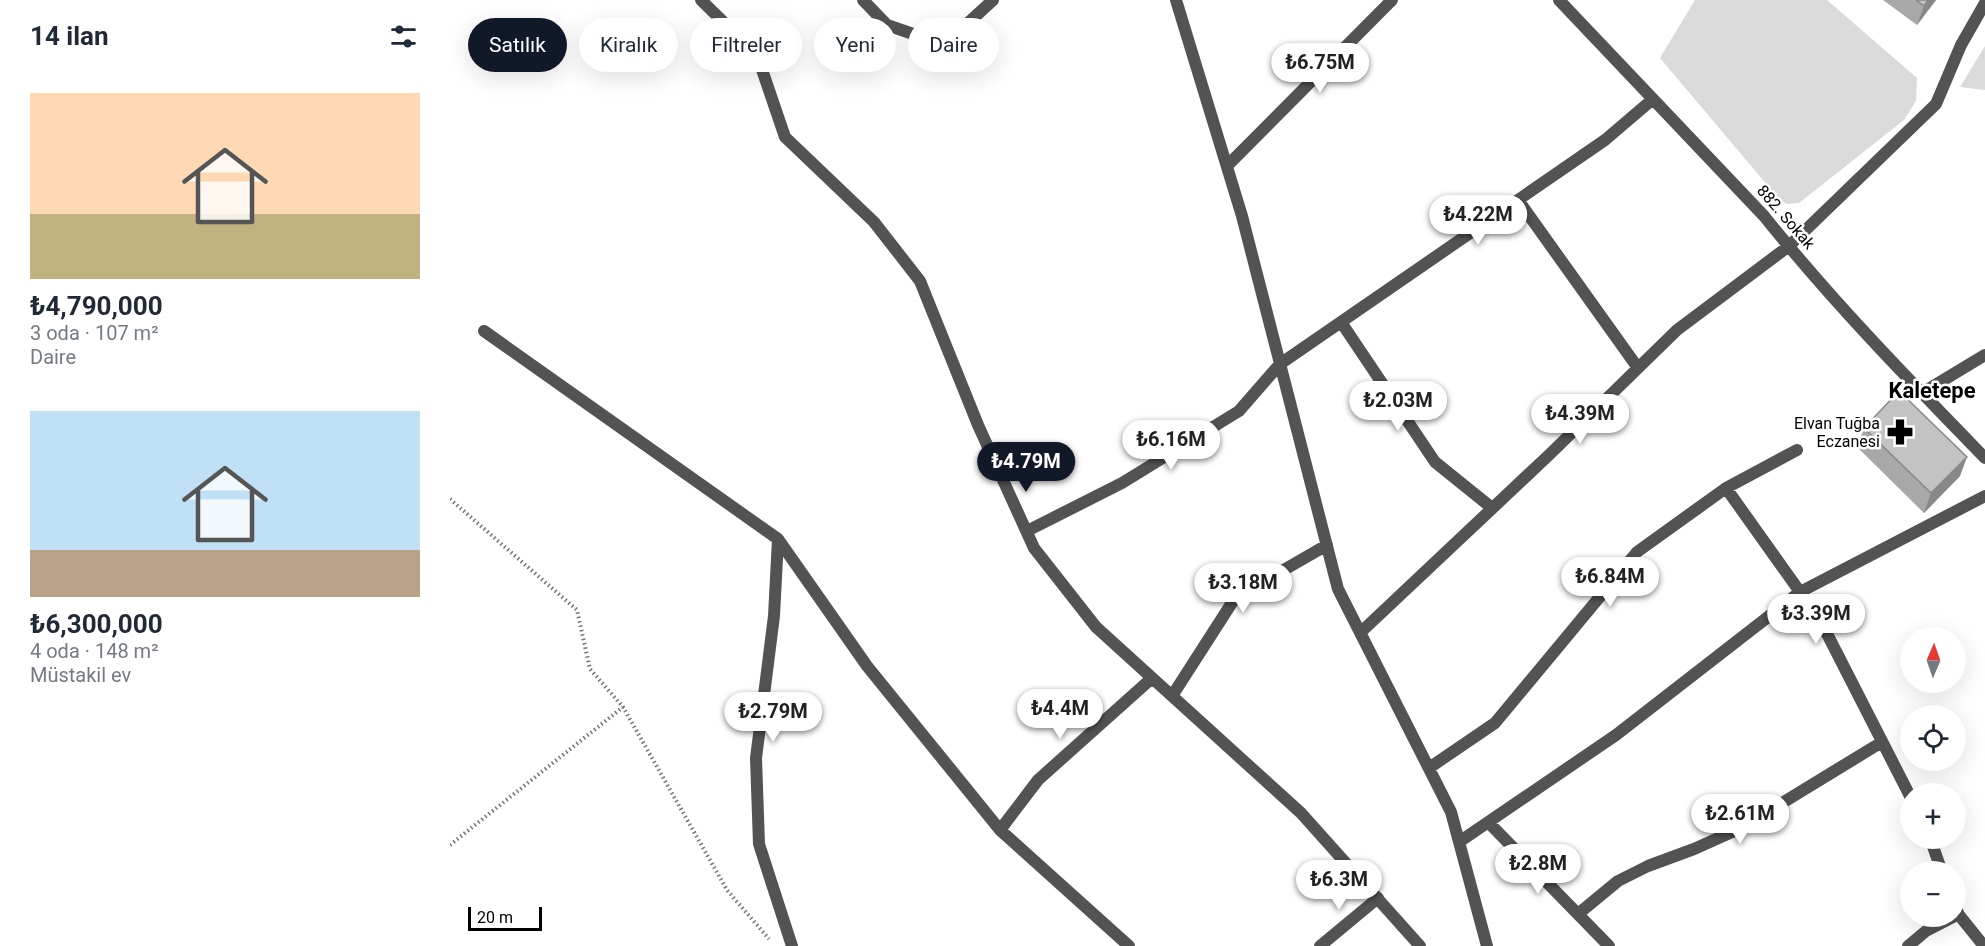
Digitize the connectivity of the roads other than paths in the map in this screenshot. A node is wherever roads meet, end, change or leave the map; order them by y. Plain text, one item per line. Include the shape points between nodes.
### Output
1 (701, 0) edge
2 (863, 0) edge
3 (993, 0) edge
4 (1176, 0) edge
5 (1392, 0) edge
6 (1559, 0) edge
7 (1985, 3) edge
8 (1653, 99) junction
9 (1227, 166) junction
10 (1518, 200) junction
11 (1788, 246) junction
12 (1341, 322) junction
13 (484, 331) dead end
14 (1985, 355) edge
15 (1280, 364) junction
16 (1638, 368) junction
17 (1922, 393) junction
18 (1797, 450) dead end
19 (1985, 458) edge
20 (1726, 488) junction
21 (1985, 496) edge
22 (1492, 508) junction
23 (1027, 531) junction
24 (778, 539) junction
25 (1327, 545) junction
26 (1800, 592) junction
27 (1361, 632) junction
28 (1152, 678) junction
29 (1172, 696) junction
30 (1882, 742) junction
31 (1429, 768) junction
32 (1903, 783) edge
33 (1488, 822) junction
34 (1000, 830) junction
35 (1459, 842) junction
36 (1378, 898) junction
37 (1578, 914) junction
38 (1966, 925) edge
39 (1933, 927) edge
40 (792, 946) edge
41 (1128, 946) edge
42 (1320, 946) edge
43 (1420, 946) edge
44 (1487, 946) edge
45 (1609, 946) edge
46 (1908, 946) edge
47 (1984, 946) edge

1 - 23 street via 757,55 785,137 874,222 920,281 978,425
2 - 3 street via 887,25 916,35 967,24
4 - 9 street
5 - 9 street
6 - 8 street, 882. Sokak
7 - 11 street via 1961,45 1936,104
8 - 10 street via 1605,140
8 - 11 street, 882. Sokak
9 - 15 street
10 - 12 street
10 - 16 street
11 - 16 street via 1677,330
11 - 17 street, 882. Sokak
12 - 15 street
12 - 22 street via 1436,462
13 - 24 street
14 - 17 street
15 - 23 street via 1239,411 1122,483
15 - 25 street
16 - 22 street
17 - 19 street, 882. Sokak
18 - 20 street
20 - 26 street
20 - 31 street via 1637,552 1495,723
21 - 26 street
22 - 27 street
23 - 28 street via 1034,548 1096,627
24 - 34 street via 867,666
24 - 40 street via 774,616 756,758 759,844
25 - 27 street via 1338,589
25 - 29 street via 1235,598
26 - 30 street via 1821,620
26 - 33 street via 1617,735
27 - 31 street
28 - 29 street
28 - 34 street via 1038,780
29 - 36 street via 1301,813
30 - 32 street
30 - 37 street via 1742,828 1618,881
31 - 35 street via 1451,812
33 - 35 street
33 - 37 street
34 - 41 street
35 - 44 street
36 - 42 street
36 - 43 street
37 - 45 street
38 - 47 street
39 - 46 street

